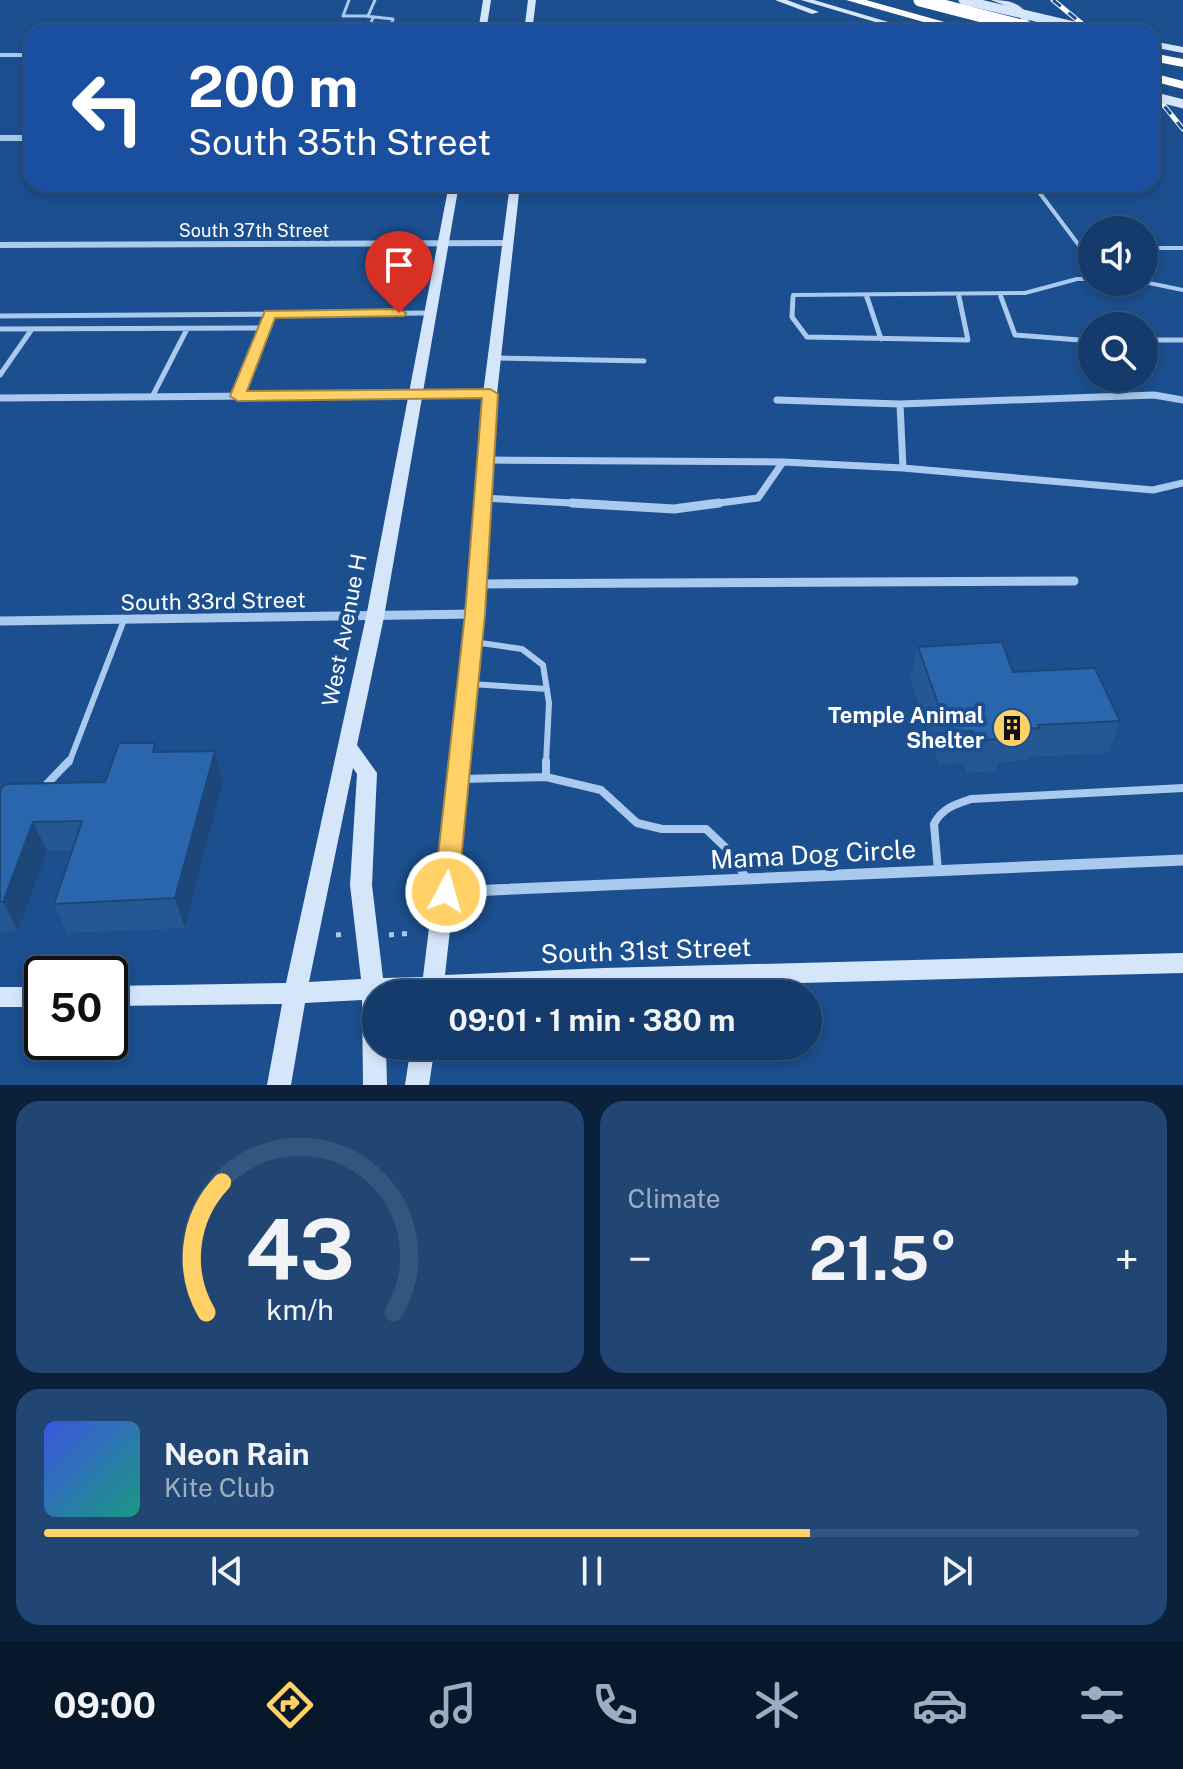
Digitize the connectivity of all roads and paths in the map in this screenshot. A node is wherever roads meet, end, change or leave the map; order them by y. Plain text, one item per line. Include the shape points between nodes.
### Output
1 (349, 0) edge
2 (375, 0) edge
3 (487, 0) edge
4 (532, 0) edge
5 (779, 0) edge
6 (805, 0) edge
7 (852, 0) edge
8 (920, 0) edge
9 (963, 0) edge
10 (995, 0) edge
11 (365, 16) junction
12 (373, 18) junction
13 (370, 24) edge
14 (391, 24) edge
15 (483, 24) edge
16 (529, 24) edge
17 (863, 24) edge
18 (890, 24) edge
19 (944, 24) edge
20 (1013, 24) edge
21 (1024, 24) edge
22 (1065, 24) edge
23 (1160, 46) edge
24 (1183, 50) edge
25 (0, 55) edge
26 (24, 55) edge
27 (1160, 59) edge
28 (1183, 63) edge
29 (1160, 79) edge
30 (1183, 85) edge
31 (1160, 98) edge
32 (1183, 104) edge
33 (0, 138) edge
34 (24, 138) edge
35 (453, 192) edge
36 (514, 192) edge
37 (1039, 192) edge
38 (443, 243) junction
39 (508, 243) junction
40 (1078, 244) edge
41 (0, 245) edge
42 (1158, 248) edge
43 (1183, 248) edge
44 (1078, 279) edge
45 (1158, 285) edge
46 (1183, 290) edge
47 (958, 294) junction
48 (1000, 294) junction
49 (866, 295) junction
50 (430, 313) junction
51 (270, 314) junction
52 (0, 316) edge
53 (263, 328) junction
54 (0, 329) edge
55 (32, 329) junction
56 (187, 329) junction
57 (881, 339) junction
58 (1158, 340) edge
59 (1183, 340) edge
60 (1078, 341) edge
61 (495, 358) junction
62 (644, 361) dead end
63 (0, 375) edge
64 (490, 394) junction
65 (414, 395) junction
66 (238, 396) junction
67 (152, 397) junction
68 (0, 398) edge
69 (777, 400) dead end
70 (1183, 400) edge
71 (900, 404) junction
72 (486, 460) junction
73 (783, 462) junction
74 (903, 468) junction
75 (1183, 483) edge
76 (483, 498) junction
77 (1074, 581) dead end
78 (477, 584) junction
79 (475, 614) junction
80 (375, 617) junction
81 (124, 620) junction
82 (0, 621) edge
83 (473, 642) junction
84 (468, 684) junction
85 (547, 689) junction
86 (347, 745) junction
87 (546, 777) junction
88 (458, 779) junction
89 (1183, 788) edge
90 (35, 794) edge
91 (1183, 860) edge
92 (938, 871) junction
93 (747, 879) junction
94 (446, 892) junction
95 (414, 933) dead end
96 (384, 935) dead end
97 (1183, 963) edge
98 (372, 980) edge
99 (433, 980) edge
100 (710, 980) edge
101 (362, 989) edge
102 (295, 993) junction
103 (128, 996) edge
104 (0, 997) edge
105 (24, 997) edge
106 (374, 1060) edge
107 (421, 1060) edge
108 (279, 1085) edge
109 (375, 1085) edge
110 (417, 1085) edge

1 - 11 lane via 343,16
2 - 11 lane
3 - 15 main road
4 - 16 main road
5 - 17 main road
6 - 18 main road
7 - 19 highway
8 - 20 highway, bridge
9 - 22 main road, bridge
10 - 21 main road via 1023,11
11 - 12 lane
12 - 13 lane
12 - 14 lane via 393,19
23 - 24 main road
25 - 26 street
27 - 28 highway
29 - 30 highway
31 - 32 main road, bridge
33 - 34 street
35 - 38 main road, West Avenue H
36 - 39 main road
37 - 40 lane
38 - 39 street, South 37th Street
38 - 41 street, South 37th Street
38 - 50 main road, West Avenue H
39 - 61 main road
42 - 43 lane
44 - 48 lane
45 - 46 lane
47 - 48 lane
47 - 49 lane
47 - 57 lane via 968,340
48 - 60 lane via 1015,335
49 - 57 lane
49 - 57 lane via 793,295 792,317 807,337
50 - 51 lane
50 - 65 main road, West Avenue H
51 - 52 lane
51 - 53 lane
53 - 56 lane
53 - 66 lane
54 - 55 lane
55 - 56 lane
55 - 63 lane
56 - 67 lane
58 - 59 lane
61 - 62 lane
61 - 64 main road
64 - 65 street
64 - 72 main road
65 - 66 street
65 - 80 main road, West Avenue H
66 - 67 street
67 - 68 street
69 - 71 street
70 - 71 street via 1154,395
71 - 74 street
72 - 73 street
72 - 76 main road
73 - 74 street
73 - 76 street via 758,498 674,509
74 - 75 street via 1153,490
76 - 78 main road
77 - 78 street
78 - 79 main road
79 - 80 street, South 33rd Street
79 - 83 main road
80 - 81 street, South 33rd Street
80 - 86 main road, West Avenue H
81 - 82 street, South 33rd Street
81 - 90 lane via 68,765
83 - 84 main road
83 - 85 lane via 532,655 544,665
84 - 85 lane
84 - 88 main road
85 - 87 lane
86 - 98 main road via 367,773 361,885
86 - 102 main road, West Avenue H
87 - 88 lane
87 - 93 lane via 601,790 637,823 706,829
88 - 94 main road
89 - 92 lane via 956,803 938,812 931,824
91 - 92 street, Mama Dog Circle
92 - 93 street, Mama Dog Circle
93 - 94 street, Mama Dog Circle
94 - 99 main road
95 - 96 path
97 - 100 main road, South 31st Street
101 - 102 main road, South 31st Street
102 - 103 main road, South 31st Street
102 - 108 main road, West Avenue H
104 - 105 main road
106 - 109 main road
107 - 110 main road

